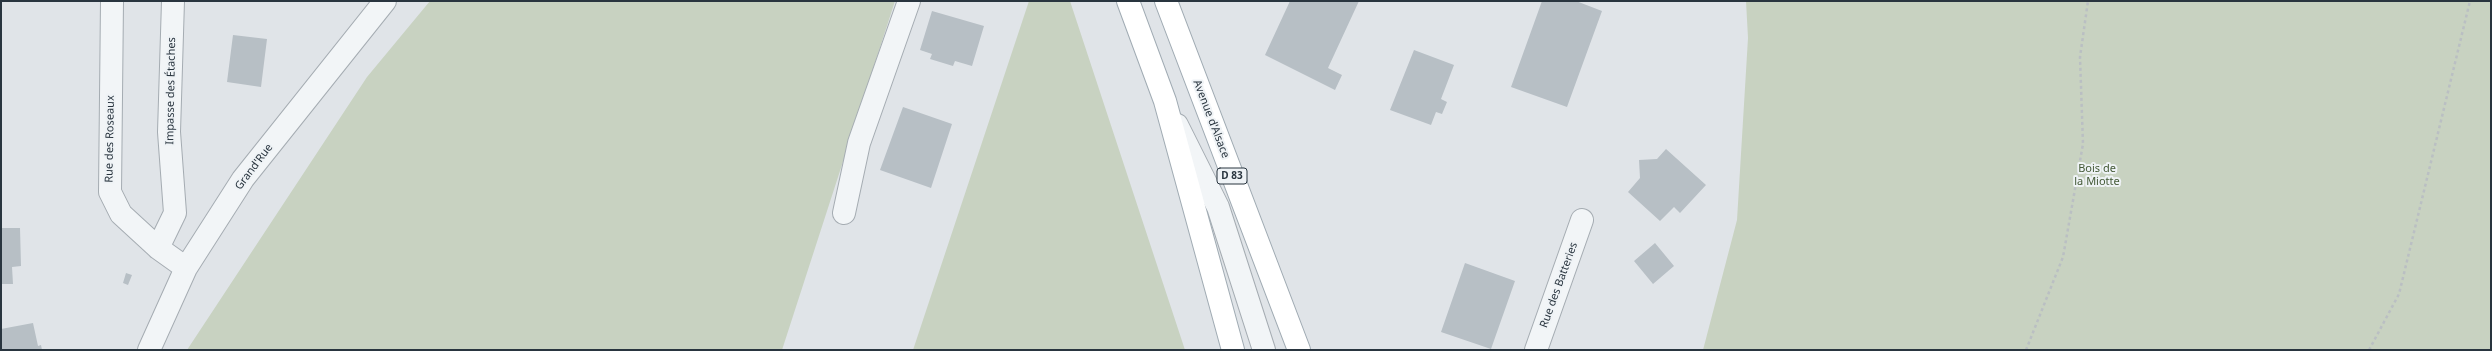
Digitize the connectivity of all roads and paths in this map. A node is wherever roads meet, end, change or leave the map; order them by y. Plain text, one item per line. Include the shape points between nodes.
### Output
1 (112, 1) edge
2 (173, 1) edge
3 (385, 1) edge
4 (909, 1) edge
5 (1128, 1) edge
6 (1166, 1) edge
7 (2088, 1) edge
8 (2470, 1) edge
9 (1165, 101) junction
10 (844, 213) dead end
11 (1582, 220) dead end
12 (158, 248) junction
13 (186, 268) junction
14 (149, 350) edge
15 (1233, 350) edge
16 (1264, 350) edge
17 (1299, 350) edge
18 (1536, 350) edge
19 (2026, 350) edge
20 (2369, 350) edge

1 - 12 street, Rue des Roseaux via 110,192 121,214
2 - 12 street, Impasse des Étaches via 169,132 175,213
3 - 13 street, Grand'Rue via 243,179
4 - 10 street via 859,143
5 - 9 main road
6 - 17 main road, Avenue d'Alsace / D 83
7 - 19 path via 2080,57 2083,144 2066,242 2063,257
8 - 20 path via 2398,294
9 - 15 main road
9 - 16 street via 1218,207
11 - 18 street, Rue des Batteries
12 - 13 street, Rue des Roseaux
13 - 14 street, Grand'Rue

